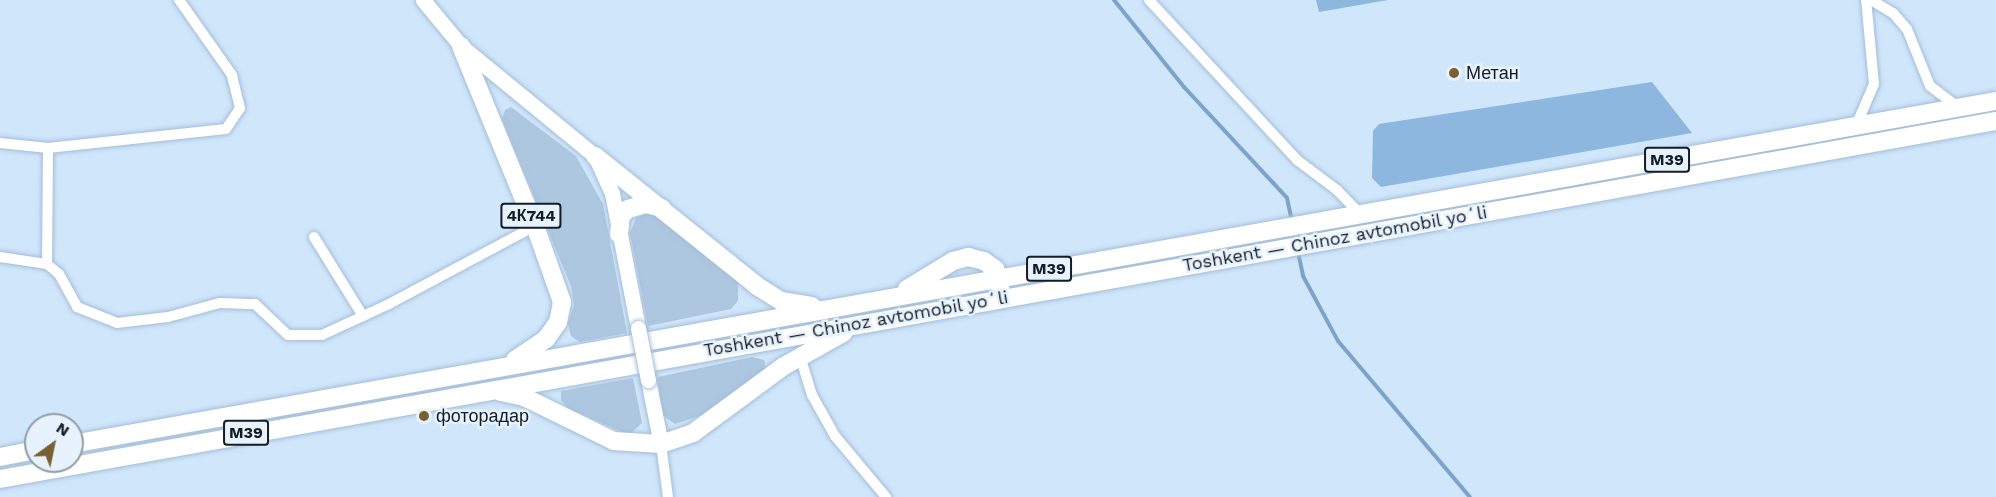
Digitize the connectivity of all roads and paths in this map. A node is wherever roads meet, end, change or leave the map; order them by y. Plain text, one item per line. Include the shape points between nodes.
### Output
1 (179, 0) edge
2 (423, 0) edge
3 (1149, 0) edge
4 (1868, 0) edge
5 (461, 46) junction
6 (1996, 101) edge
7 (1959, 108) junction
8 (1996, 121) edge
9 (1856, 126) junction
10 (0, 143) edge
11 (48, 148) junction
12 (595, 156) junction
13 (664, 208) junction
14 (1360, 214) junction
15 (535, 226) junction
16 (620, 234) junction
17 (315, 237) dead end
18 (0, 257) edge
19 (47, 264) junction
20 (1000, 278) junction
21 (891, 298) junction
22 (995, 300) junction
23 (829, 309) junction
24 (363, 316) junction
25 (863, 323) junction
26 (800, 356) junction
27 (503, 366) junction
28 (492, 389) junction
29 (367, 391) junction
30 (369, 411) junction
31 (84, 442) edge
32 (661, 444) junction
33 (24, 452) edge
34 (0, 457) edge
35 (0, 479) edge
36 (668, 497) edge
37 (886, 497) edge

1 - 11 street via 232,75 240,108 226,129
2 - 5 main road
3 - 14 street via 1297,160 1337,190
4 - 7 street via 1893,13 1907,29 1930,86
4 - 9 street via 1874,84
5 - 12 main road
5 - 15 highway, 4К744
6 - 7 highway, Toshkent — Chinoz avtomobil yoʻli / M39
7 - 9 highway, Toshkent — Chinoz avtomobil yoʻli / M39
8 - 22 highway, Toshkent — Chinoz avtomobil yoʻli / M39
9 - 14 highway, Toshkent — Chinoz avtomobil yoʻli / M39
10 - 11 street
11 - 19 street
12 - 13 highway
12 - 16 main road via 612,193
13 - 16 highway via 646,204 628,209 621,216
13 - 23 highway via 730,267 781,301
14 - 20 highway, Toshkent — Chinoz avtomobil yoʻli / M39
15 - 24 street
15 - 27 highway, 4К744 via 559,291 561,312 546,339
16 - 32 main road, bridge
17 - 24 street
18 - 19 street
19 - 24 street via 58,274 77,306 117,323 168,317 220,303 255,304 288,335 322,335
20 - 21 highway, Toshkent — Chinoz avtomobil yoʻli / M39
20 - 21 highway via 984,261 960,259
20 - 22 highway
21 - 23 highway, Toshkent — Chinoz avtomobil yoʻli / M39
22 - 25 highway, Toshkent — Chinoz avtomobil yoʻli / M39
23 - 27 highway, Toshkent — Chinoz avtomobil yoʻli / M39
25 - 26 highway
25 - 28 highway, Toshkent — Chinoz avtomobil yoʻli / M39
26 - 32 highway via 693,433
26 - 37 street via 812,395 835,436
27 - 29 highway, Toshkent — Chinoz avtomobil yoʻli / M39
28 - 30 highway, Toshkent — Chinoz avtomobil yoʻli / M39
28 - 32 highway via 524,397 614,441 638,446
29 - 30 highway via 358,403
29 - 31 highway, Toshkent — Chinoz avtomobil yoʻli / M39
30 - 35 highway, Toshkent — Chinoz avtomobil yoʻli / M39
32 - 36 street
33 - 34 highway

